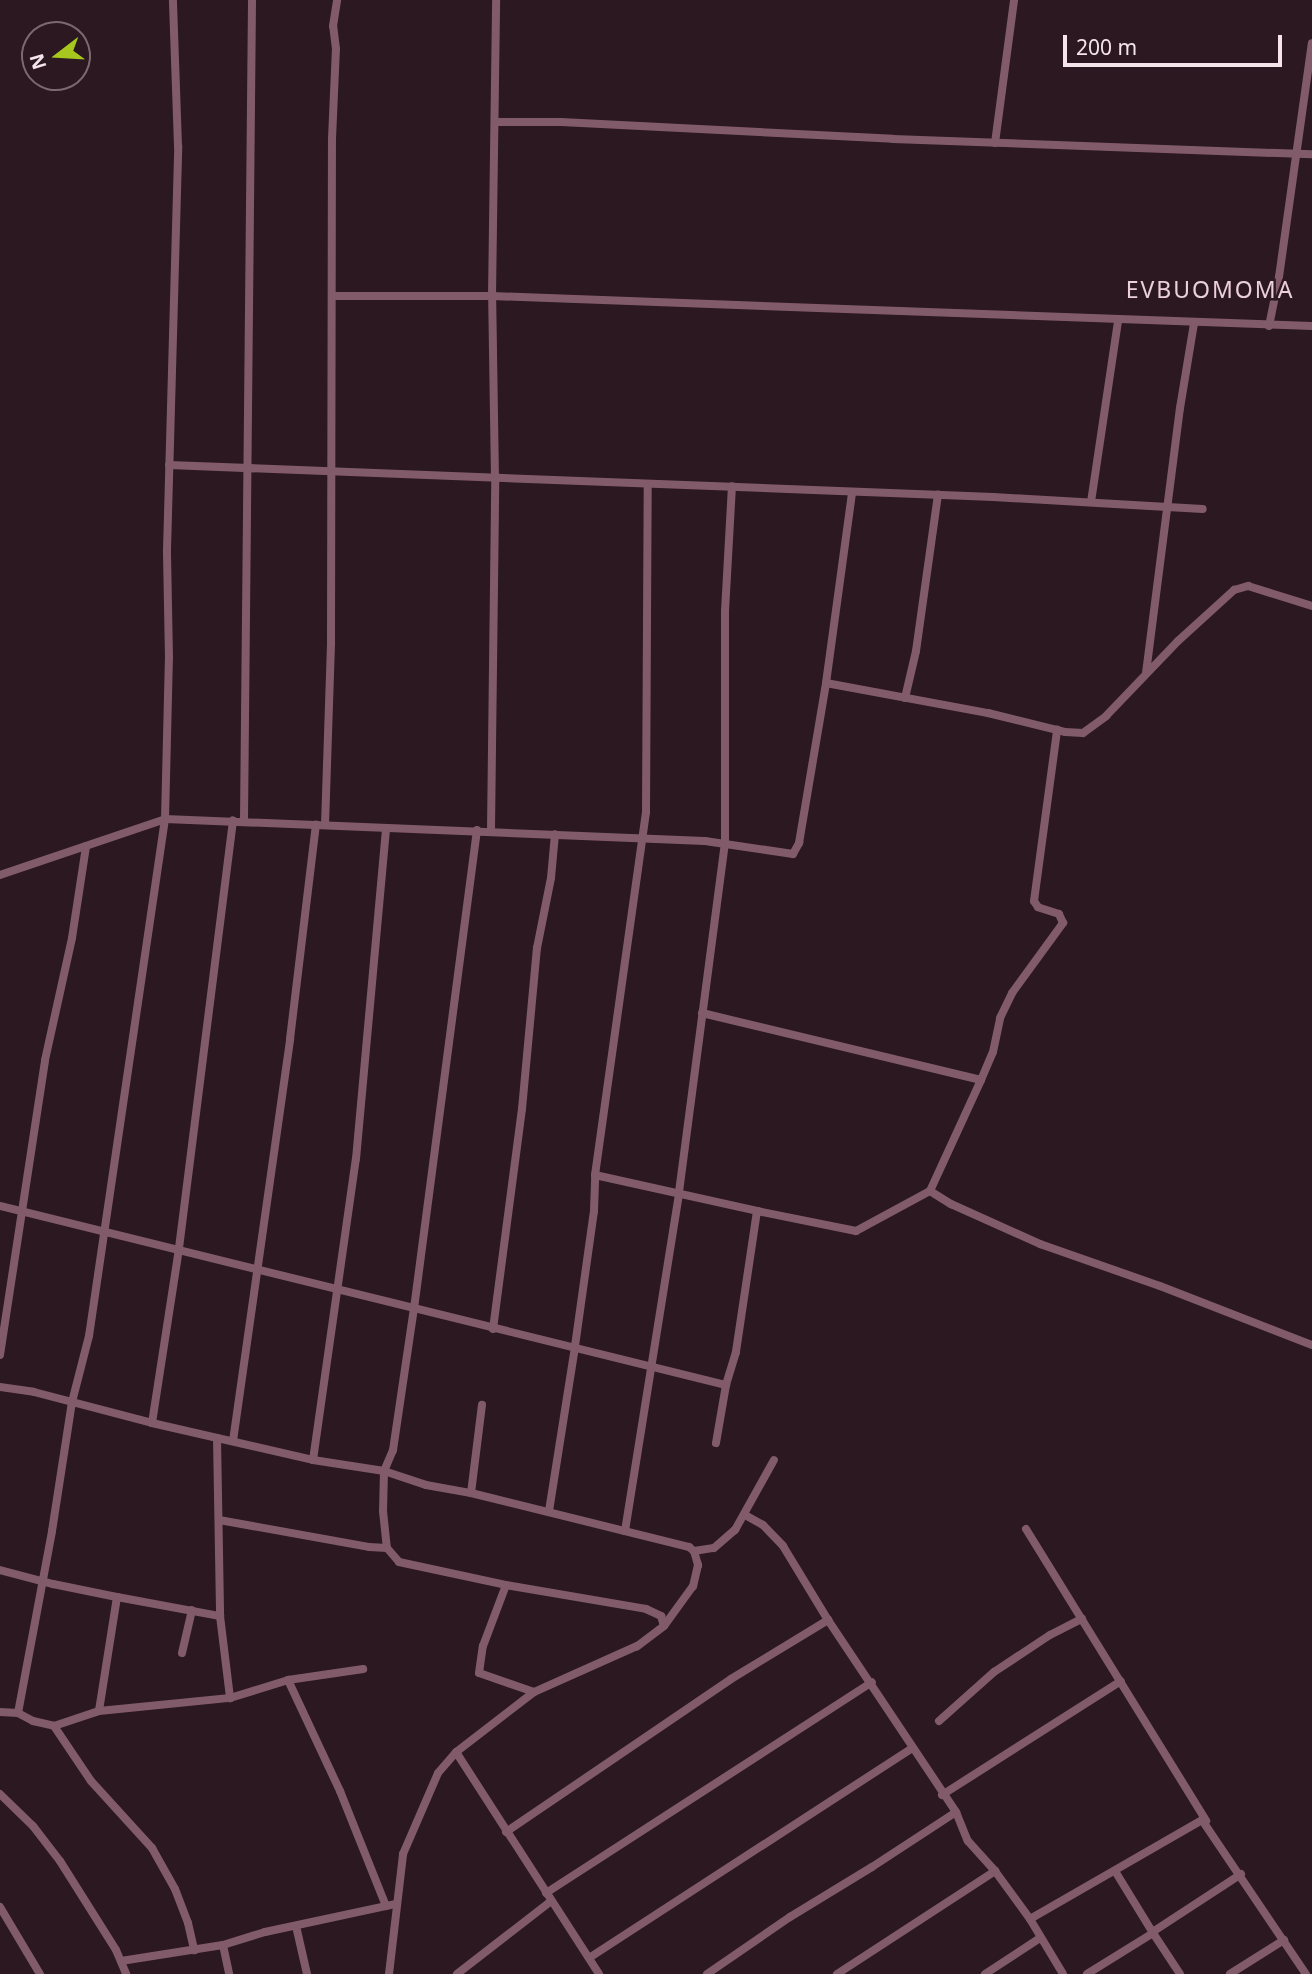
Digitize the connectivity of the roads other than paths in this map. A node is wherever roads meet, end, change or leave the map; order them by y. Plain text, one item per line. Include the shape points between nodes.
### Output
1 (173, 0) edge
2 (253, 0) edge
3 (337, 0) edge
4 (496, 0) edge
5 (1014, 0) edge
6 (1312, 43) edge
7 (495, 122) junction
8 (995, 143) junction
9 (1295, 153) junction
10 (1312, 154) edge
11 (333, 296) junction
12 (492, 296) junction
13 (1118, 321) junction
14 (1194, 323) junction
15 (1269, 326) junction
16 (1312, 326) edge
17 (169, 465) junction
18 (248, 468) junction
19 (332, 473) junction
20 (495, 479) junction
21 (648, 484) junction
22 (732, 486) junction
23 (852, 493) junction
24 (938, 495) junction
25 (1091, 502) junction
26 (1167, 506) junction
27 (1203, 509) dead end
28 (1312, 606) edge
29 (1146, 673) junction
30 (826, 683) junction
31 (905, 698) junction
32 (1057, 730) junction
33 (165, 819) junction
34 (233, 820) junction
35 (244, 820) junction
36 (321, 825) junction
37 (386, 830) junction
38 (477, 830) junction
39 (491, 830) junction
40 (555, 834) junction
41 (642, 838) junction
42 (725, 843) junction
43 (86, 846) junction
44 (0, 875) edge
45 (702, 1013) junction
46 (982, 1080) junction
47 (595, 1175) junction
48 (930, 1191) junction
49 (679, 1192) junction
50 (0, 1206) edge
51 (757, 1211) junction
52 (22, 1212) junction
53 (103, 1230) junction
54 (179, 1248) junction
55 (259, 1270) junction
56 (335, 1291) junction
57 (414, 1308) junction
58 (493, 1329) junction
59 (1312, 1345) edge
60 (576, 1346) junction
61 (0, 1355) edge
62 (653, 1366) junction
63 (726, 1385) junction
64 (0, 1387) edge
65 (72, 1402) junction
66 (482, 1405) dead end
67 (152, 1423) junction
68 (217, 1438) junction
69 (233, 1441) junction
70 (716, 1443) dead end
71 (313, 1460) junction
72 (774, 1460) dead end
73 (384, 1471) junction
74 (471, 1493) junction
75 (549, 1511) junction
76 (745, 1515) junction
77 (219, 1520) junction
78 (1026, 1529) dead end
79 (625, 1531) junction
80 (387, 1548) junction
81 (694, 1551) junction
82 (0, 1570) edge
83 (42, 1582) junction
84 (506, 1584) junction
85 (117, 1597) junction
86 (192, 1610) junction
87 (220, 1616) junction
88 (1082, 1619) junction
89 (828, 1620) junction
90 (664, 1626) junction
91 (182, 1653) dead end
92 (363, 1668) dead end
93 (288, 1680) junction
94 (1121, 1681) junction
95 (872, 1682) junction
96 (534, 1692) junction
97 (230, 1698) junction
98 (99, 1711) junction
99 (0, 1712) edge
100 (18, 1713) junction
101 (939, 1721) dead end
102 (54, 1726) junction
103 (912, 1748) junction
104 (456, 1752) junction
105 (0, 1794) edge
106 (942, 1795) junction
107 (956, 1812) junction
108 (1206, 1822) junction
109 (506, 1832) junction
110 (996, 1871) junction
111 (1115, 1871) junction
112 (1241, 1874) junction
113 (546, 1893) junction
114 (551, 1901) junction
115 (391, 1905) junction
116 (0, 1907) edge
117 (1030, 1919) junction
118 (296, 1926) junction
119 (1153, 1932) junction
120 (1040, 1938) junction
121 (1284, 1940) junction
122 (222, 1945) junction
123 (194, 1950) junction
124 (589, 1958) junction
125 (121, 1961) junction
126 (40, 1974) edge
127 (126, 1974) edge
128 (229, 1974) edge
129 (307, 1974) edge
130 (389, 1974) edge
131 (457, 1974) edge
132 (599, 1974) edge
133 (707, 1974) edge
134 (837, 1974) edge
135 (985, 1974) edge
136 (1063, 1974) edge
137 (1087, 1974) edge
138 (1180, 1974) edge
139 (1230, 1974) edge
140 (1306, 1974) edge

1 - 17 street via 178,146
2 - 18 street
3 - 11 street via 333,26
4 - 7 street
5 - 8 street
6 - 9 street
7 - 8 street
7 - 12 street
8 - 9 street
9 - 10 street
9 - 15 street
11 - 12 street
11 - 19 street
12 - 13 street
12 - 20 street
13 - 14 street
13 - 25 street
14 - 15 street
14 - 26 street
15 - 16 street
17 - 18 street
17 - 33 street
18 - 19 street
18 - 35 street
19 - 20 street
19 - 36 street via 331,642
20 - 21 street
20 - 39 street
21 - 22 street
21 - 41 street via 646,813
22 - 23 street
22 - 42 street via 725,611
23 - 24 street
23 - 30 street
24 - 25 street
24 - 31 street
25 - 26 street
26 - 27 street
26 - 29 street
28 - 29 street via 1242,587 1212,609
29 - 32 street via 1089,731
30 - 31 street
30 - 42 street via 796,850 789,855
31 - 32 street
32 - 46 street via 1034,901 1059,914 1063,923 1012,993
33 - 34 street
33 - 43 street
33 - 53 street
34 - 35 street
34 - 54 street
35 - 36 street
36 - 37 street
36 - 55 street
37 - 38 street
37 - 56 street via 356,1159
38 - 39 street
38 - 57 street
39 - 40 street
40 - 41 street
40 - 58 street via 537,948
41 - 42 street
41 - 47 street
42 - 45 street
43 - 44 street
43 - 52 street via 45,1060
45 - 46 street
45 - 49 street
46 - 48 street
47 - 49 street
47 - 60 street
48 - 51 street via 856,1231
48 - 59 street via 1040,1244
49 - 51 street
49 - 62 street
50 - 52 street
51 - 63 street via 736,1352
52 - 53 street
52 - 61 street
53 - 54 street
53 - 65 street via 89,1336
54 - 55 street
54 - 67 street
55 - 56 street
55 - 69 street
56 - 57 street
56 - 71 street
57 - 58 street
57 - 73 street via 393,1450
58 - 60 street
60 - 62 street
60 - 75 street
62 - 63 street
62 - 79 street
63 - 70 street
64 - 65 street
65 - 67 street
65 - 83 street
66 - 74 street
67 - 68 street
68 - 69 street
68 - 77 street
69 - 71 street
71 - 73 street
72 - 76 street
73 - 74 street
73 - 80 street
74 - 75 street
75 - 79 street
76 - 81 street via 714,1548
76 - 89 street via 783,1546
77 - 80 street
77 - 87 street
78 - 88 street
79 - 81 street
80 - 84 street via 399,1562
81 - 90 street via 698,1565 693,1586
82 - 83 street
83 - 85 street
83 - 100 street
84 - 90 street via 646,1609 661,1616
84 - 96 street via 478,1673
85 - 86 street
85 - 98 street
86 - 87 street
86 - 91 street
87 - 97 street
88 - 94 street
88 - 101 street via 994,1672
89 - 95 street
89 - 109 street via 731,1679
90 - 96 street via 637,1646
92 - 93 street
93 - 97 street
93 - 115 street
94 - 106 street
94 - 108 street
95 - 103 street
95 - 113 street
96 - 104 street
97 - 98 street
98 - 102 street
99 - 100 street
100 - 102 street
102 - 123 street via 91,1781 152,1848 188,1923
103 - 106 street
103 - 124 street
104 - 109 street
104 - 115 street via 438,1773 403,1854
105 - 125 street via 60,1861
106 - 107 street
107 - 110 street via 968,1840
107 - 133 street
108 - 111 street via 1195,1822
108 - 112 street
109 - 113 street
110 - 117 street
110 - 134 street
111 - 117 street
111 - 119 street
112 - 119 street
112 - 121 street
113 - 114 street
114 - 124 street
114 - 131 street
115 - 118 street
115 - 130 street
116 - 126 street
117 - 120 street
118 - 122 street
118 - 129 street
119 - 137 street
119 - 138 street
120 - 135 street
120 - 136 street
121 - 139 street
121 - 140 street
122 - 123 street
122 - 128 street
123 - 125 street
124 - 132 street
125 - 127 street

